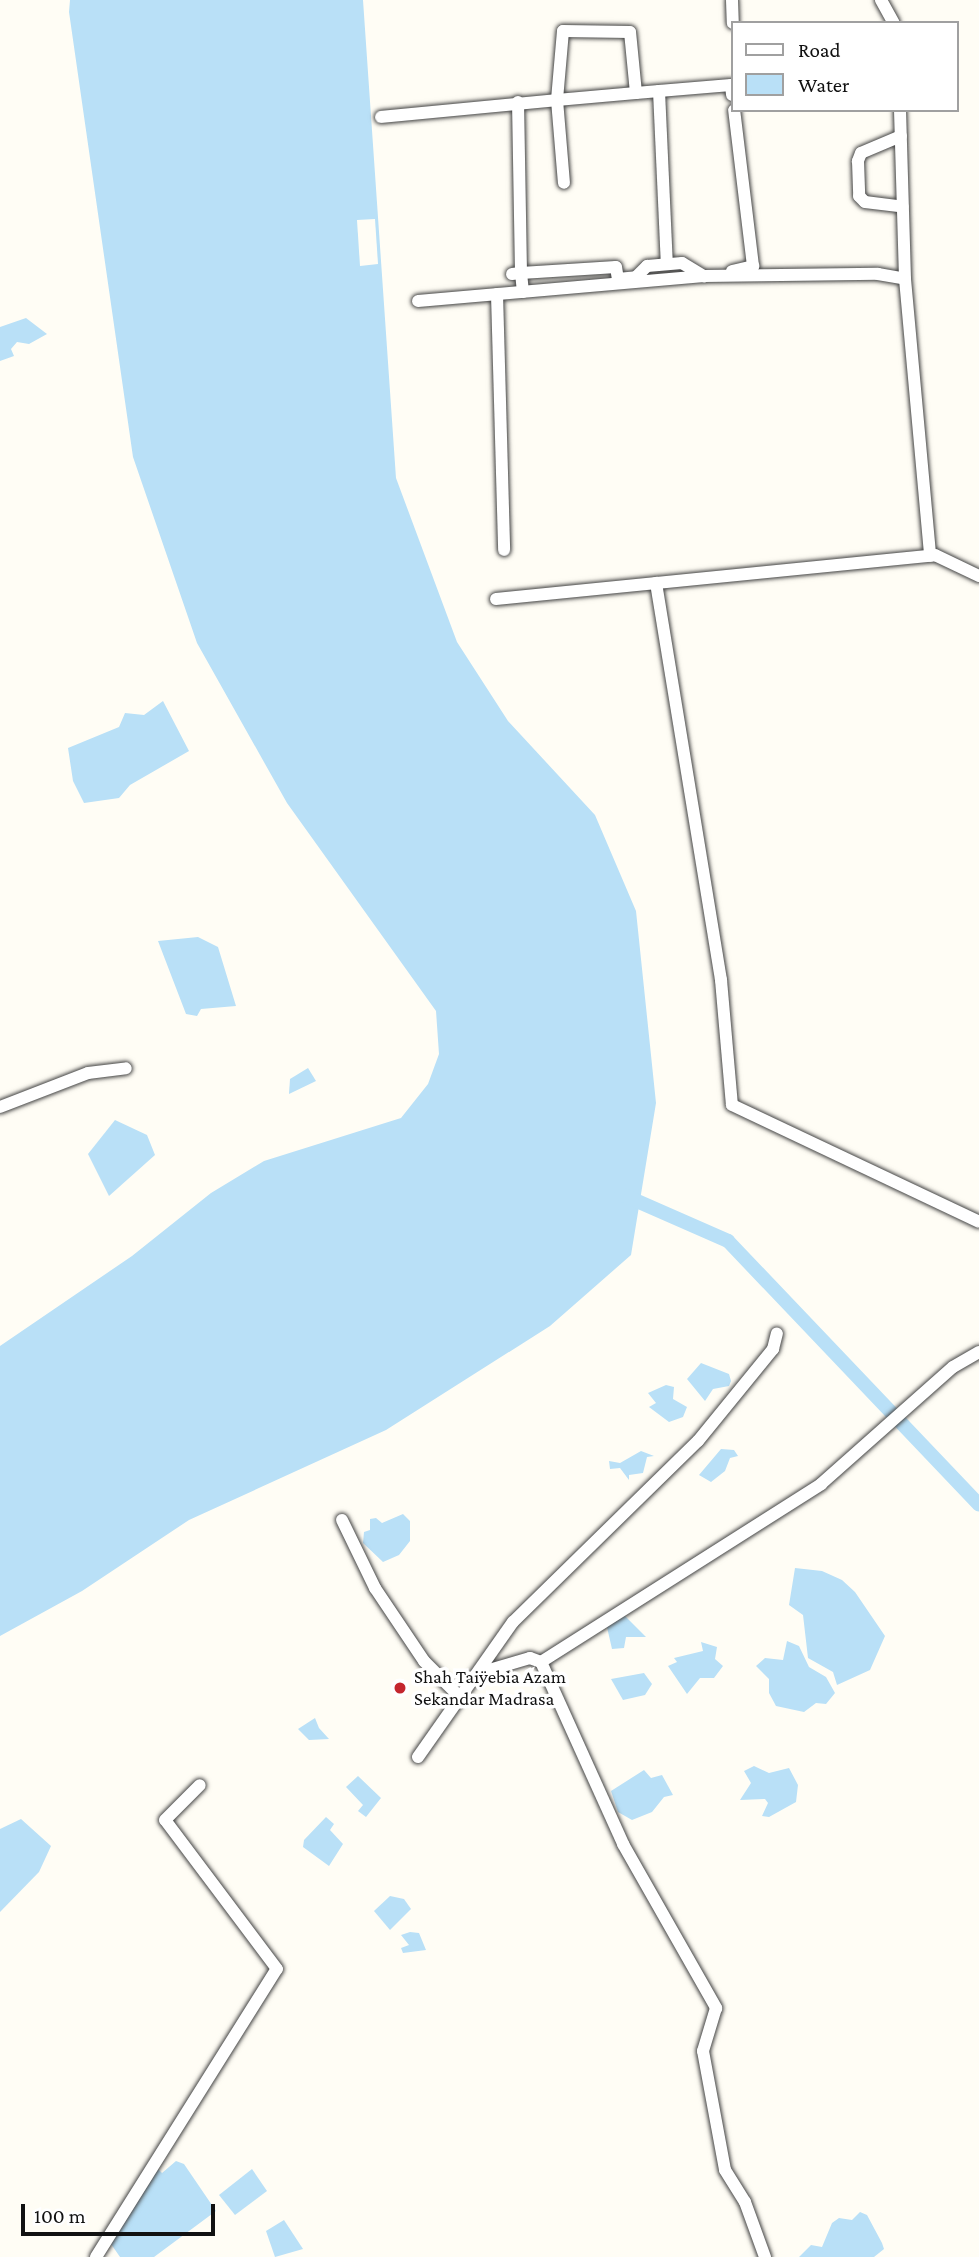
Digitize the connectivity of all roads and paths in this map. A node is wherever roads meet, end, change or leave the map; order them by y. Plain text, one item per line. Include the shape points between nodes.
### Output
1 (732, 0) edge
2 (881, 0) edge
3 (733, 21) edge
4 (893, 21) edge
5 (730, 87) edge
6 (659, 91) junction
7 (636, 93) junction
8 (557, 100) junction
9 (518, 102) junction
10 (734, 112) edge
11 (900, 112) edge
12 (381, 117) dead end
13 (901, 136) junction
14 (564, 183) dead end
15 (903, 207) junction
16 (667, 264) junction
17 (516, 274) junction
18 (704, 276) junction
19 (905, 279) junction
20 (523, 292) junction
21 (497, 294) junction
22 (418, 301) dead end
23 (503, 550) dead end
24 (930, 556) junction
25 (979, 576) edge
26 (656, 583) junction
27 (496, 599) dead end
28 (126, 1069) dead end
29 (0, 1107) edge
30 (979, 1222) edge
31 (777, 1333) dead end
32 (979, 1352) edge
33 (342, 1520) dead end
34 (541, 1662) junction
35 (479, 1673) junction
36 (458, 1695) junction
37 (418, 1757) dead end
38 (200, 1785) dead end
39 (96, 2257) edge
40 (765, 2257) edge

1 - 3 street
2 - 4 street
5 - 6 street
6 - 7 street
6 - 16 street
7 - 8 street
7 - 8 street via 630,32 562,31
8 - 9 street
8 - 14 street
9 - 12 street
9 - 17 street
10 - 18 street via 753,266
11 - 13 street
13 - 15 street
13 - 15 street via 862,153 858,161 859,196 865,202
15 - 19 street
16 - 17 street via 647,266 636,277 618,279 616,267
16 - 18 street via 682,263
17 - 20 street
18 - 19 street via 878,274
18 - 20 street
19 - 24 street
20 - 21 street
21 - 22 street
21 - 23 street
24 - 25 street
24 - 26 street
26 - 27 street
26 - 30 street via 721,980 732,1105
28 - 29 street via 88,1073
31 - 35 street via 773,1349 698,1441 513,1622
32 - 34 street via 953,1367 821,1484
33 - 36 street via 375,1588 417,1651
34 - 35 street via 530,1658
34 - 40 street via 623,1844 716,2008 703,2051 725,2170 746,2202
35 - 36 street
36 - 37 street
38 - 39 street via 165,1820 277,1969

